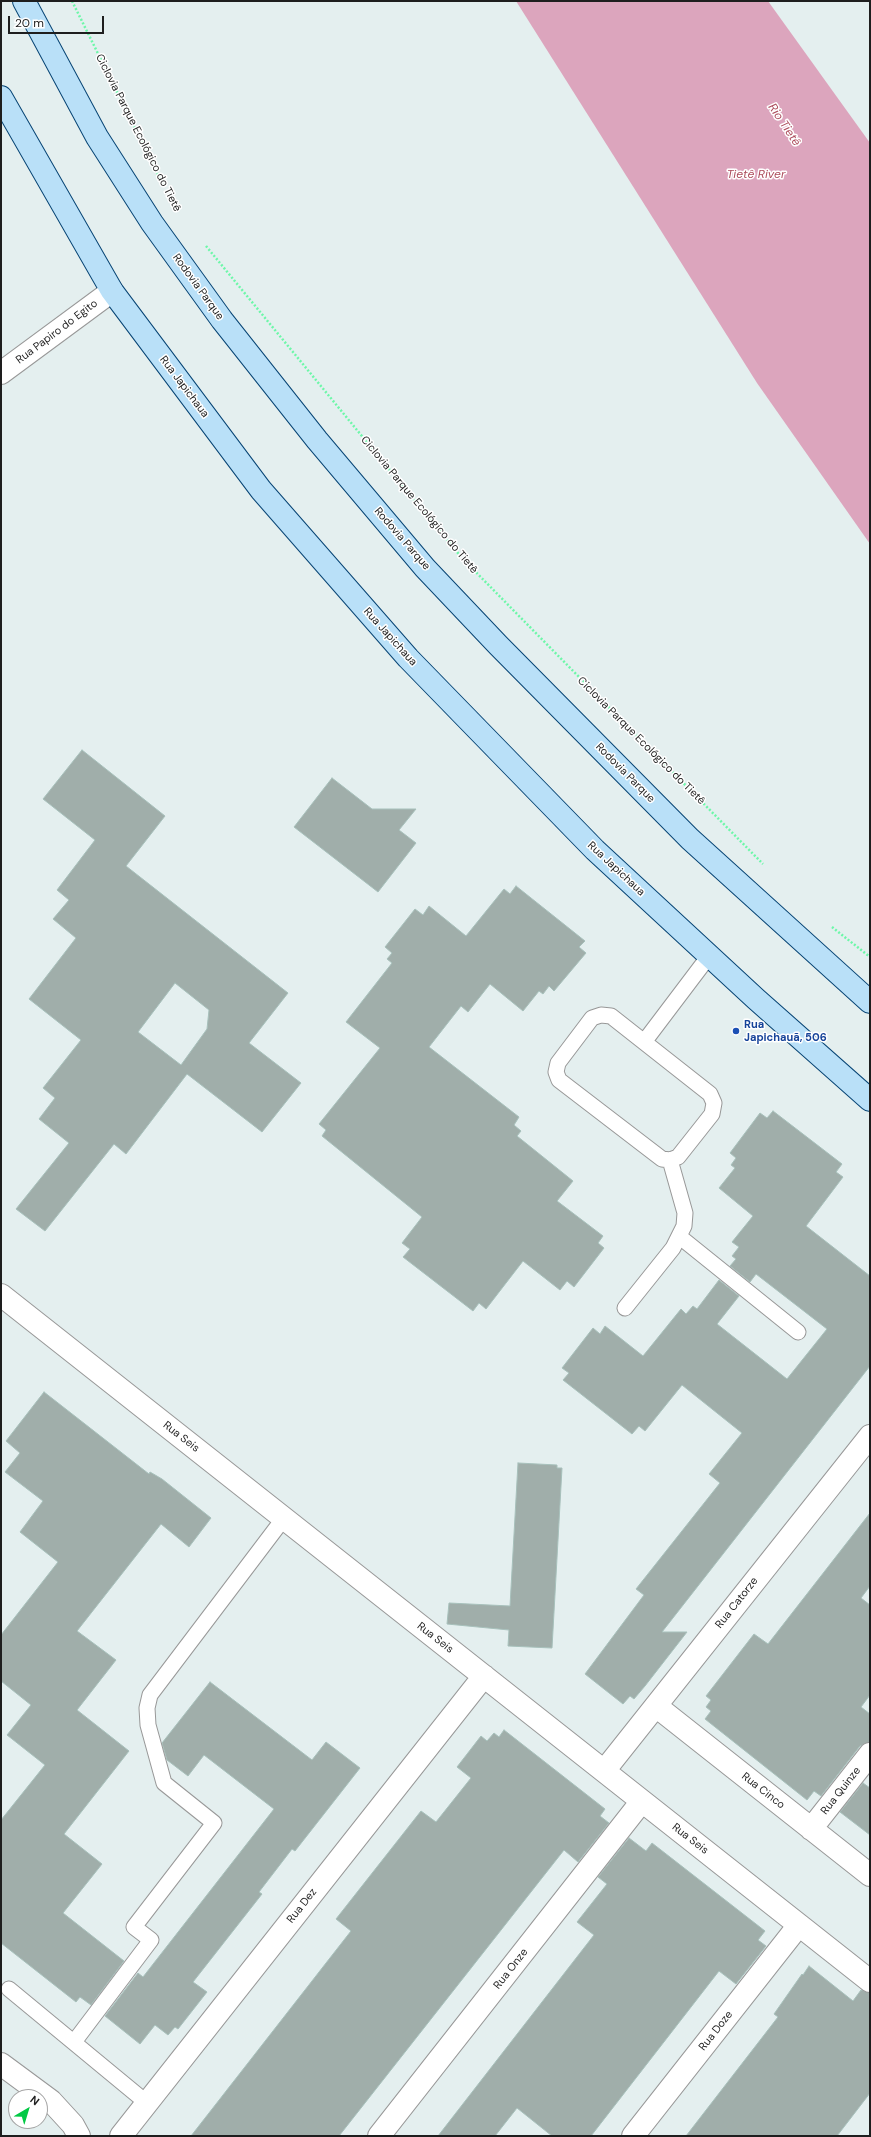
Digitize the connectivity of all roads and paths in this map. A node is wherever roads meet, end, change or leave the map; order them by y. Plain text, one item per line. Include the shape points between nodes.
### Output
1 (24, 1) edge
2 (72, 1) edge
3 (1, 97) edge
4 (164, 187) dead end
5 (205, 246) dead end
6 (112, 291) junction
7 (1, 373) edge
8 (764, 866) dead end
9 (828, 924) dead end
10 (709, 956) junction
11 (870, 957) edge
12 (870, 1002) edge
13 (644, 1042) junction
14 (870, 1100) edge
15 (670, 1160) junction
16 (680, 1237) junction
17 (1, 1295) edge
18 (625, 1308) dead end
19 (798, 1332) dead end
20 (870, 1436) edge
21 (284, 1518) junction
22 (484, 1676) junction
23 (656, 1706) junction
24 (870, 1754) edge
25 (604, 1771) junction
26 (642, 1801) junction
27 (811, 1829) junction
28 (870, 1875) edge
29 (799, 1926) junction
30 (870, 1981) edge
31 (10, 1989) dead end
32 (74, 2042) junction
33 (1, 2064) edge
34 (147, 2103) junction
35 (79, 2136) edge
36 (121, 2136) edge
37 (379, 2136) edge
38 (633, 2136) edge

1 - 12 street, Rodovia Parque via 97,137 152,223 222,320 317,440 425,568 690,839
2 - 4 path, Ciclovia Parque Ecológico do Tietê
3 - 6 street, Rua Japichaua
5 - 8 path, Ciclovia Parque Ecológico do Tietê via 462,558
6 - 7 street, Rua Papiro do Egito
6 - 10 street, Rua Japichaua via 261,490 408,658 595,850
9 - 11 path
10 - 13 lane
10 - 14 street, Rua Japichaua
13 - 15 lane via 710,1094 714,1104 712,1114 678,1157
13 - 15 lane via 611,1016 601,1015 592,1018 558,1063 556,1072 559,1080 662,1159
15 - 16 lane via 685,1213
16 - 18 lane
16 - 19 lane
17 - 21 street, Rua Seis
20 - 23 street, Rua Catorze
21 - 22 street, Rua Seis
21 - 32 lane via 150,1695 147,1708 148,1725 164,1783 214,1823 134,1927 151,1940
22 - 25 street, Rua Seis
22 - 34 street, Rua Dez
23 - 25 street, Rua Catorze
23 - 27 street, Rua Cinco
24 - 27 street, Rua Quinze
25 - 26 street, Rua Seis
26 - 29 street, Rua Seis
26 - 37 street, Rua Onze
27 - 28 street, Rua Cinco
29 - 30 street, Rua Seis
29 - 38 street, Rua Doze
31 - 32 lane
32 - 34 lane
33 - 35 street via 51,2101
34 - 36 street, Rua Dez

